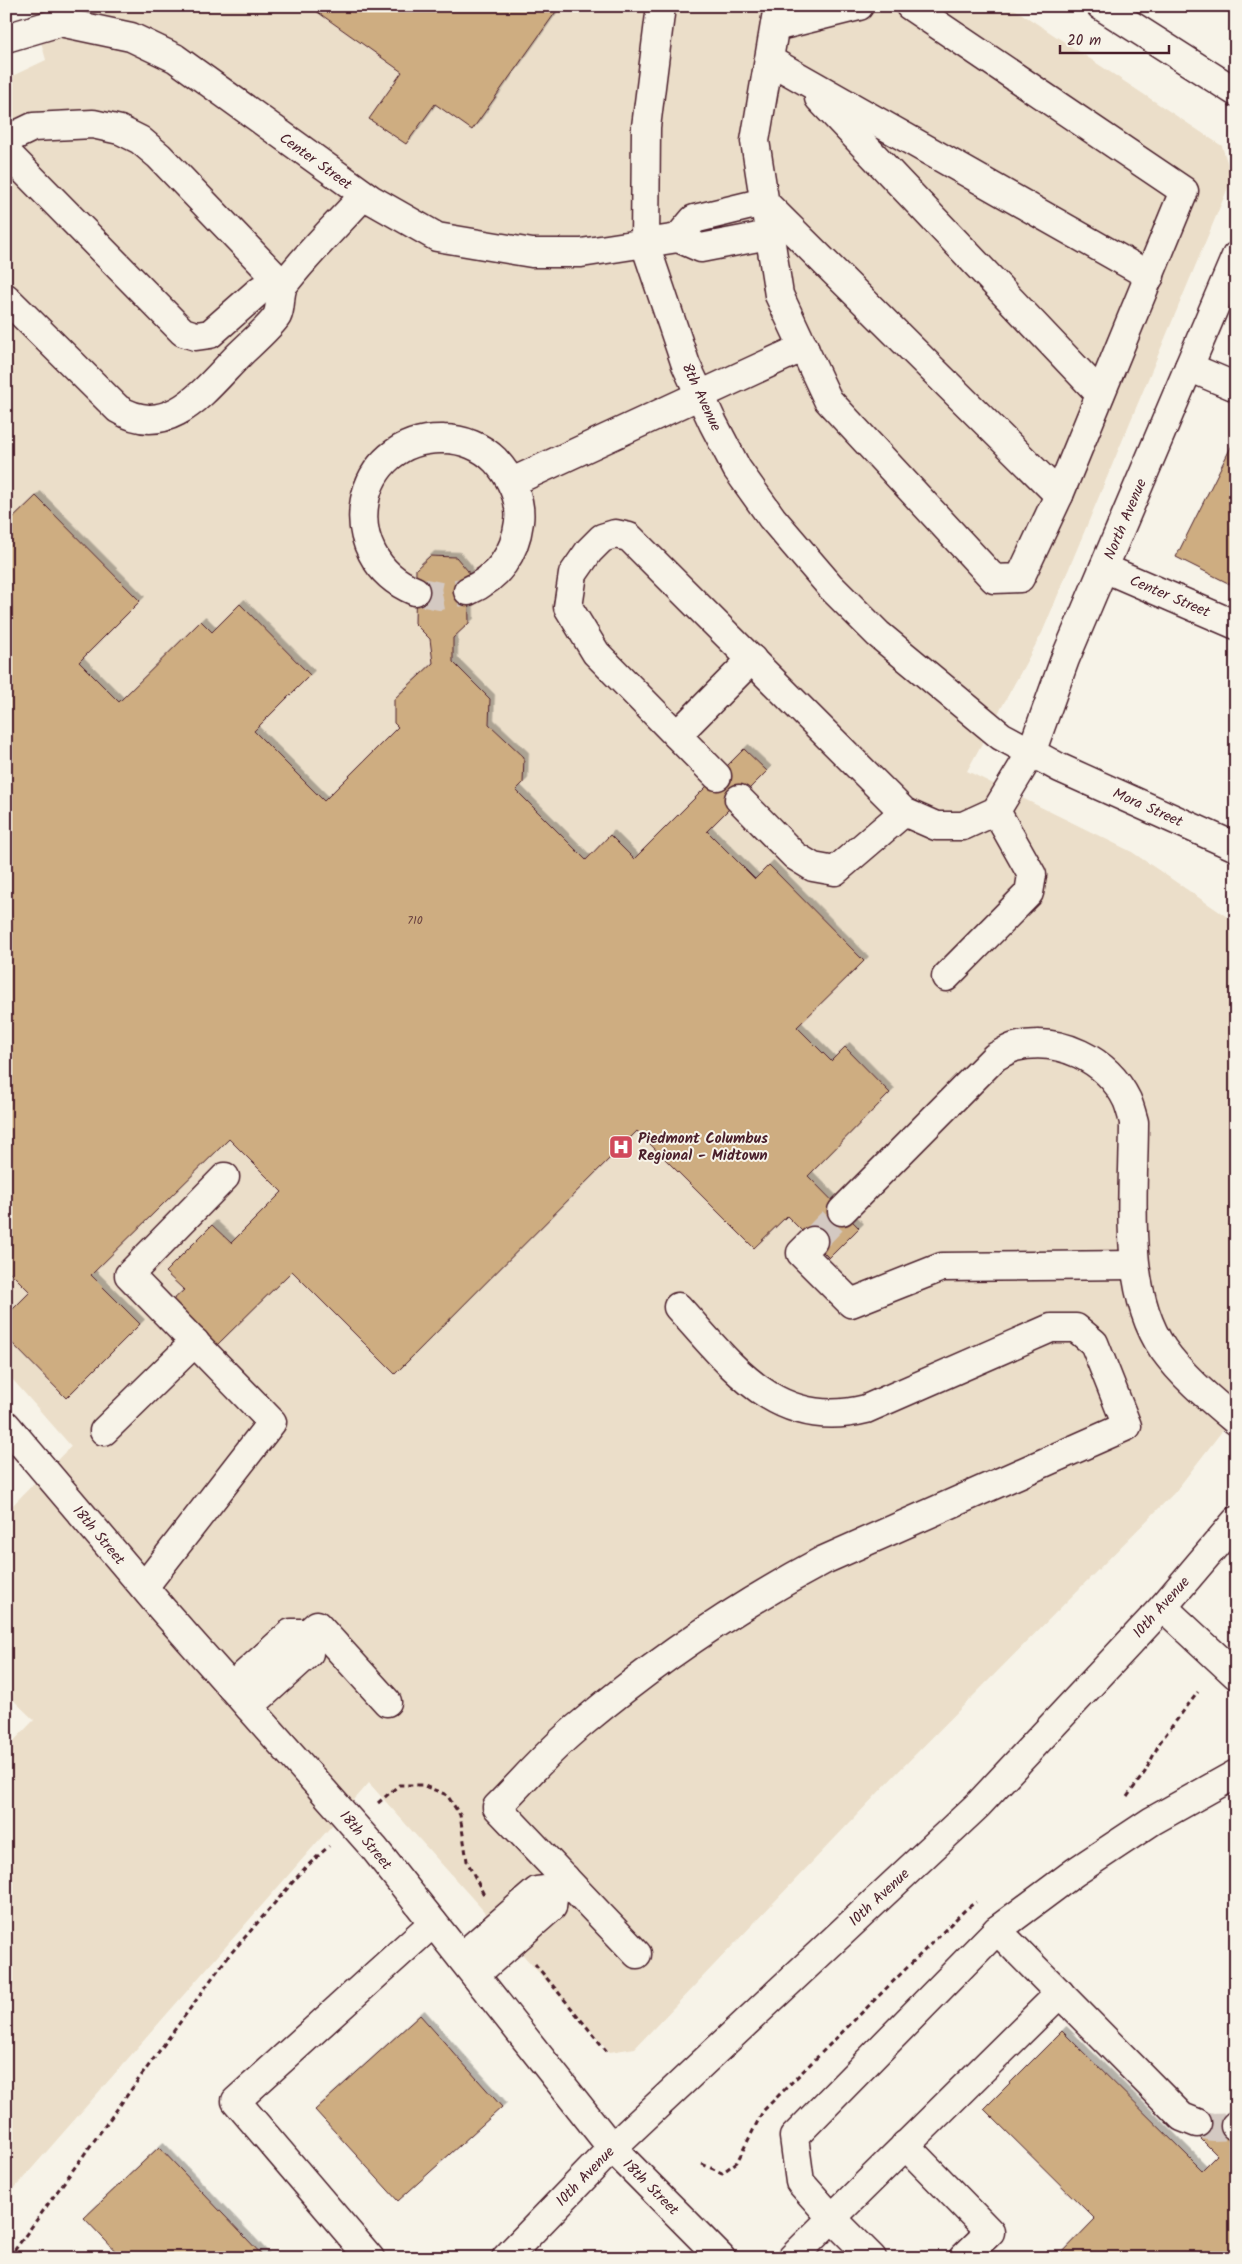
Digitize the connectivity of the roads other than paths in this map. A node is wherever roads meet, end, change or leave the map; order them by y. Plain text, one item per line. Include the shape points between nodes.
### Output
1 (661, 6) edge
2 (859, 6) edge
3 (910, 6) edge
4 (1101, 6) edge
5 (776, 17) edge
6 (6, 38) edge
7 (769, 60) junction
8 (800, 78) junction
9 (1236, 92) edge
10 (6, 140) edge
11 (6, 152) edge
12 (364, 195) junction
13 (764, 202) junction
14 (769, 235) junction
15 (678, 238) junction
16 (645, 244) junction
17 (1236, 256) edge
18 (1150, 276) junction
19 (283, 285) junction
20 (6, 298) edge
21 (804, 347) junction
22 (1189, 367) junction
23 (1236, 387) edge
24 (1100, 394) junction
25 (700, 395) junction
26 (512, 482) junction
27 (1059, 495) junction
28 (1104, 568) junction
29 (415, 591) tunnel mouth
30 (468, 591) tunnel mouth
31 (1236, 625) edge
32 (752, 659) junction
33 (677, 735) junction
34 (1031, 753) junction
35 (717, 776) dead end
36 (739, 799) dead end
37 (996, 811) junction
38 (904, 812) junction
39 (1236, 847) edge
40 (946, 977) dead end
41 (225, 1177) dead end
42 (842, 1211) tunnel mouth
43 (813, 1242) tunnel mouth
44 (1134, 1265) junction
45 (678, 1307) dead end
46 (195, 1342) junction
47 (1236, 1421) edge
48 (6, 1425) edge
49 (104, 1431) dead end
50 (1236, 1521) edge
51 (144, 1587) junction
52 (1163, 1607) junction
53 (308, 1633) junction
54 (1236, 1675) edge
55 (231, 1686) junction
56 (386, 1702) dead end
57 (249, 1707) junction
58 (1236, 1774) edge
59 (560, 1884) junction
60 (433, 1923) junction
61 (997, 1930) junction
62 (637, 1954) dead end
63 (468, 1966) junction
64 (1060, 1993) junction
65 (1198, 2123) tunnel mouth
66 (905, 2145) junction
67 (612, 2148) junction
68 (832, 2218) junction
69 (710, 2254) edge
70 (370, 2258) edge
71 (506, 2258) edge
72 (792, 2258) edge
73 (872, 2258) edge
74 (963, 2258) edge

1 - 16 street, 8th Avenue via 646,127
2 - 5 street
3 - 18 street via 1184,191
4 - 9 street
5 - 7 street
6 - 12 street, Center Street via 60,22 131,37 174,58
7 - 8 street
7 - 13 street via 755,141
8 - 18 street
8 - 24 street
10 - 19 street via 33,127 93,124 120,130 140,140
11 - 19 street via 183,332 196,336 210,334 260,290
12 - 16 street, Center Street via 437,237 487,246 532,252 581,253
12 - 19 street
13 - 14 street
13 - 15 street via 694,219
13 - 27 street
14 - 15 street via 701,248
14 - 21 street via 779,295
15 - 16 street, Center Street
16 - 25 street, 8th Avenue via 672,327
17 - 22 street, North Avenue
18 - 24 street
19 - 20 street via 277,316 182,411 163,418 132,418 118,409
21 - 25 street
21 - 27 street via 828,400 994,579 1020,578
22 - 23 street
22 - 28 street, North Avenue
24 - 27 street
25 - 26 street
25 - 34 street, 8th Avenue via 737,469 772,518 831,587 878,634 958,702 1001,736
26 - 29 street via 489,454 454,439 414,442 381,466 370,482 364,502 366,542 375,560 389,576
26 - 30 street via 520,518 518,536 502,567 489,580
28 - 31 street, Center Street
28 - 34 street, North Avenue via 1065,659
32 - 33 street
32 - 33 street via 629,537 615,534 602,538 589,551 573,574 568,607 596,653
32 - 38 street
33 - 35 street
34 - 37 street, North Avenue
34 - 39 street, Mora Street
36 - 38 street via 795,856 812,868 835,871
37 - 38 street via 963,826 936,826
37 - 40 street via 1032,875 1029,893
41 - 46 street via 129,1275
42 - 44 street via 995,1057 1013,1047 1053,1044 1091,1060 1110,1076 1127,1100 1134,1122
43 - 44 street via 801,1253 851,1303 942,1267
44 - 47 street via 1142,1303 1163,1348 1196,1388
45 - 59 street via 747,1382 772,1398 822,1414 845,1414 866,1409 1051,1328 1076,1328 1094,1343 1128,1426 824,1560 777,1585 660,1662 578,1726 497,1808
46 - 49 street
46 - 51 street via 272,1422
48 - 51 street, 18th Street
50 - 52 street, 10th Avenue
51 - 55 street, 18th Street
52 - 54 street
52 - 67 street, 10th Avenue via 978,1805
53 - 55 street via 291,1633
53 - 56 street via 317,1625
53 - 57 street via 309,1653
55 - 57 street, 18th Street
57 - 60 street, 18th Street via 369,1842
58 - 61 street via 1152,1821 1075,1872
59 - 62 street
59 - 63 street via 537,1891
60 - 63 street, 18th Street
60 - 70 street via 236,2101
61 - 64 street
61 - 68 street via 794,2137 800,2182
63 - 67 street, 18th Street
64 - 65 street via 1182,2117
64 - 66 street
66 - 68 street
66 - 74 street via 990,2232
67 - 69 street, 18th Street
67 - 71 street, 10th Avenue
68 - 72 street
68 - 73 street

